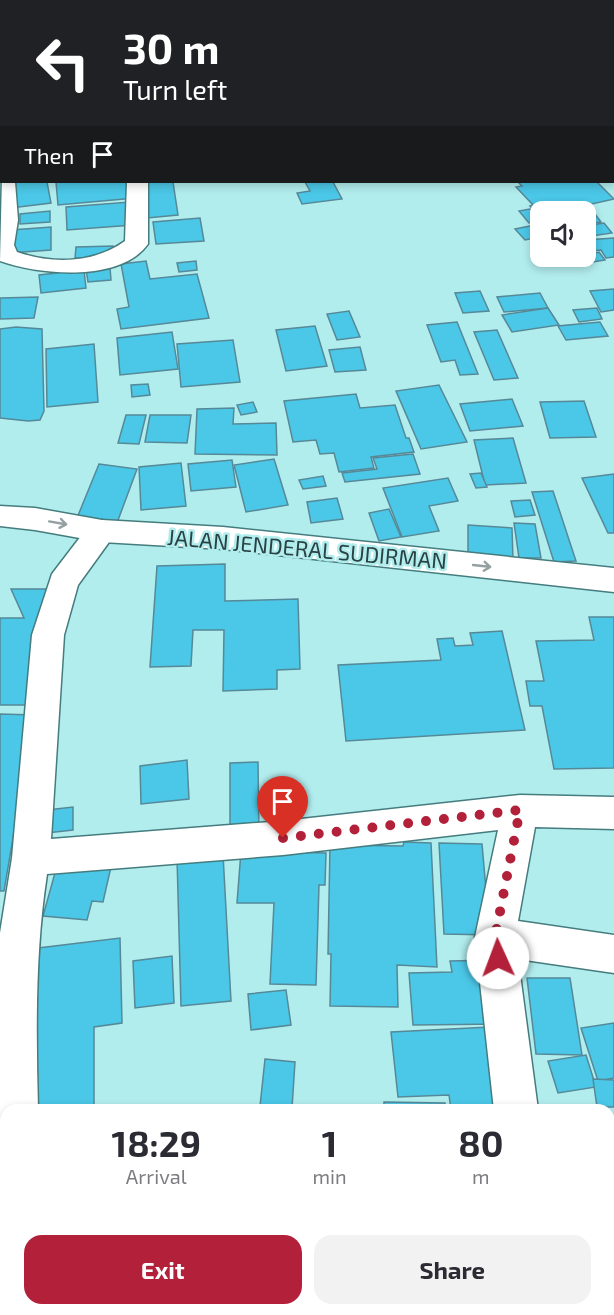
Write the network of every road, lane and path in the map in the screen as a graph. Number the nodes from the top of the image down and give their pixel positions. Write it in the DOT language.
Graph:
graph roads {
  1 [pos="4,183"];
  2 [pos="137,183"];
  3 [pos="0,516"];
  4 [pos="102,531"];
  5 [pos="614,580"];
  6 [pos="520,810"];
  7 [pos="614,813"];
  8 [pos="31,858"];
  9 [pos="495,937"];
  10 [pos="614,954"];
  11 [pos="16,1104"];
  12 [pos="515,1104"];
  1 -- 2 [label="main road"];
  3 -- 4 [label="main road, JALAN JENDERAL SUDIRMAN, one-way"];
  4 -- 5 [label="main road, JALAN JENDERAL SUDIRMAN, one-way"];
  4 -- 8 [label="main road"];
  6 -- 7 [label="main road"];
  6 -- 8 [label="main road"];
  6 -- 9 [label="main road"];
  8 -- 11 [label="main road"];
  9 -- 10 [label="main road"];
  9 -- 12 [label="main road"];
}
